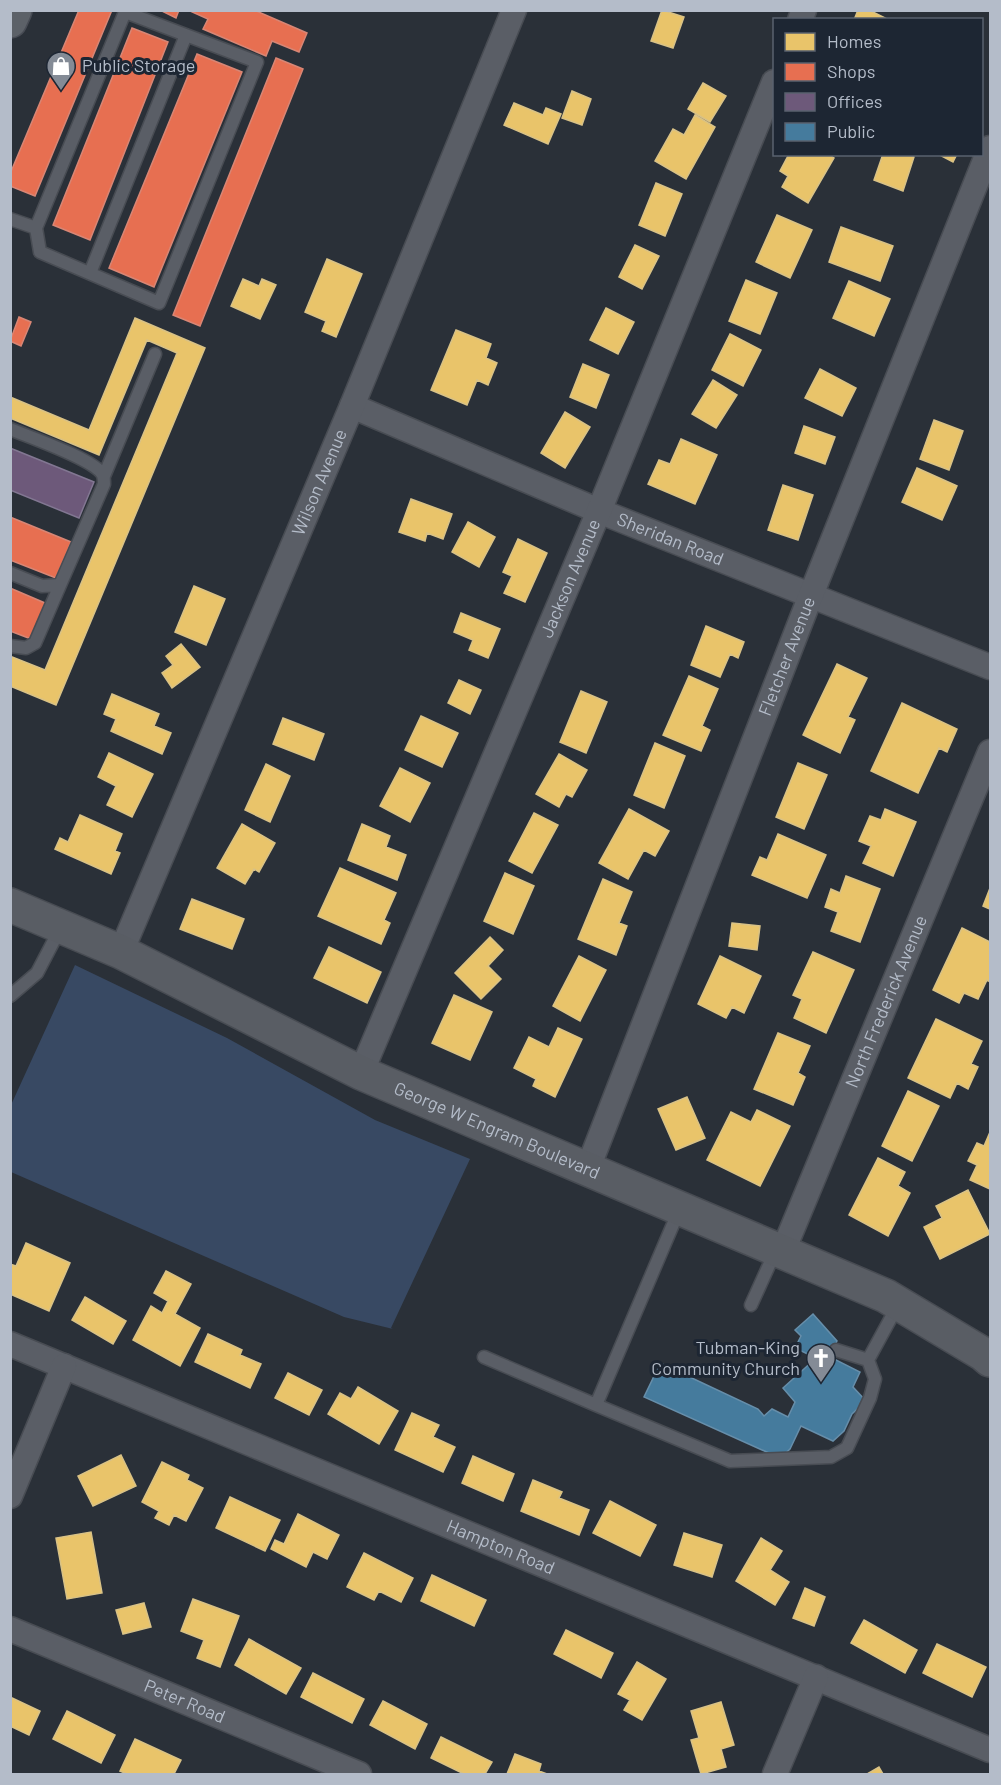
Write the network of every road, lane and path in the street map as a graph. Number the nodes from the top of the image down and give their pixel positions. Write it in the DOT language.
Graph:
graph roads {
  1 [pos="15,10"];
  2 [pos="514,10"];
  3 [pos="10,21"];
  4 [pos="186,35"];
  5 [pos="773,84"];
  6 [pos="990,148"];
  7 [pos="10,219"];
  8 [pos="36,228"];
  9 [pos="90,273"];
  10 [pos="155,354"];
  11 [pos="352,406"];
  12 [pos="10,429"];
  13 [pos="104,476"];
  14 [pos="599,511"];
  15 [pos="10,573"];
  16 [pos="60,585"];
  17 [pos="811,595"];
  18 [pos="10,646"];
  19 [pos="990,668"];
  20 [pos="990,752"];
  21 [pos="10,905"];
  22 [pos="61,926"];
  23 [pos="121,951"];
  24 [pos="10,996"];
  25 [pos="361,1073"];
  26 [pos="588,1168"];
  27 [pos="680,1207"];
  28 [pos="780,1250"];
  29 [pos="899,1303"];
  30 [pos="751,1305"];
  31 [pos="10,1344"];
  32 [pos="836,1350"];
  33 [pos="988,1350"];
  34 [pos="484,1357"];
  35 [pos="868,1360"];
  36 [pos="64,1366"];
  37 [pos="596,1405"];
  38 [pos="10,1496"];
  39 [pos="10,1629"];
  40 [pos="816,1677"];
  41 [pos="990,1749"];
  42 [pos="359,1774"];
  43 [pos="775,1774"];
  1 -- 3 [label="main road"];
  2 -- 11 [label="street, Wilson Avenue"];
  4 -- 8 [label="lane"];
  4 -- 9 [label="lane"];
  4 -- 9 [label="lane"];
  5 -- 14 [label="street, Jackson Avenue"];
  6 -- 17 [label="street, Fletcher Avenue"];
  7 -- 8 [label="lane"];
  8 -- 9 [label="lane"];
  10 -- 13 [label="lane"];
  11 -- 14 [label="street, Sheridan Road"];
  11 -- 23 [label="street, Wilson Avenue"];
  12 -- 13 [label="lane"];
  13 -- 16 [label="lane"];
  14 -- 17 [label="street, Sheridan Road"];
  14 -- 25 [label="street, Jackson Avenue"];
  15 -- 16 [label="lane"];
  16 -- 18 [label="lane"];
  17 -- 19 [label="street, Sheridan Road"];
  17 -- 26 [label="street, Fletcher Avenue"];
  20 -- 28 [label="street, North Frederick Avenue"];
  21 -- 22 [label="main road, George W Engram Boulevard"];
  22 -- 23 [label="main road, George W Engram Boulevard"];
  22 -- 24 [label="lane"];
  23 -- 25 [label="main road, George W Engram Boulevard"];
  25 -- 26 [label="main road, George W Engram Boulevard"];
  26 -- 27 [label="main road, George W Engram Boulevard"];
  27 -- 28 [label="main road, George W Engram Boulevard"];
  27 -- 37 [label="lane"];
  28 -- 29 [label="main road, George W Engram Boulevard"];
  28 -- 30 [label="lane"];
  29 -- 33 [label="main road, George W Engram Boulevard"];
  29 -- 35 [label="lane"];
  31 -- 36 [label="street, Hampton Road"];
  32 -- 35 [label="lane"];
  34 -- 37 [label="lane"];
  35 -- 37 [label="lane"];
  36 -- 38 [label="street"];
  36 -- 40 [label="street, Hampton Road"];
  39 -- 42 [label="street, Peter Road"];
  40 -- 41 [label="street, Hampton Road"];
  40 -- 43 [label="street"];
}
